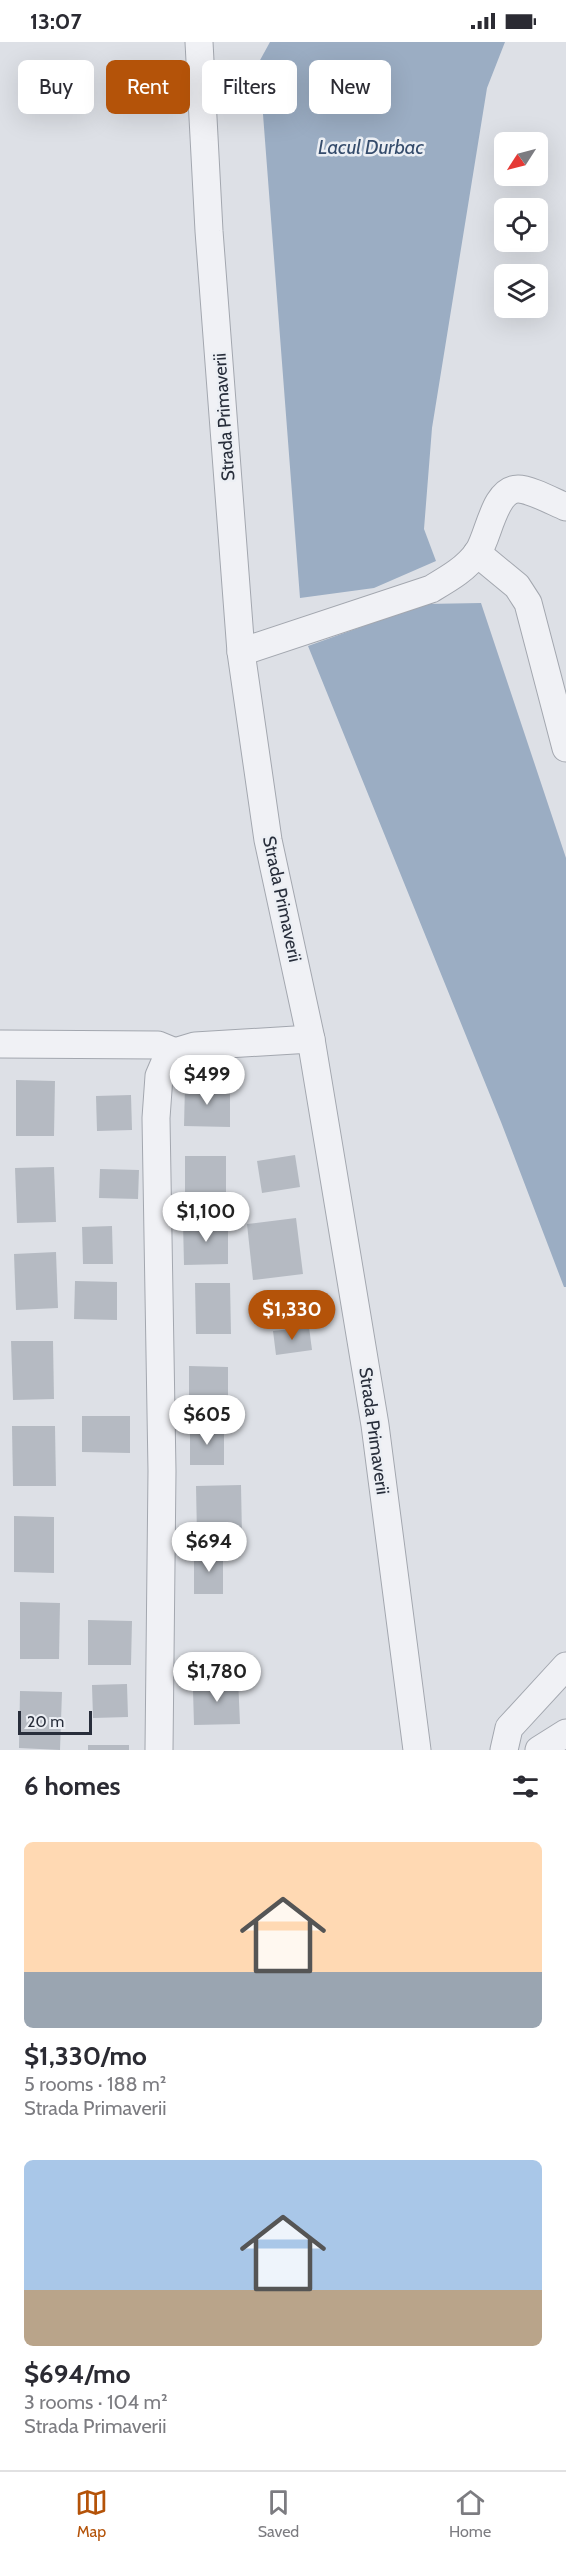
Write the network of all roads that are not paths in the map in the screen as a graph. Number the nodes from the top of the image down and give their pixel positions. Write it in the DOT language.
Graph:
graph roads {
  1 [pos="199,42"];
  2 [pos="566,507"];
  3 [pos="477,553"];
  4 [pos="241,652"];
  5 [pos="566,747"];
  6 [pos="311,1039"];
  7 [pos="0,1044"];
  8 [pos="175,1052"];
  9 [pos="566,1666"];
  10 [pos="566,1733"];
  11 [pos="159,1750"];
  12 [pos="417,1750"];
  13 [pos="504,1750"];
  14 [pos="538,1750"];
  1 -- 4 [label="street, Strada Primaverii"];
  2 -- 3 [label="street"];
  3 -- 4 [label="street"];
  3 -- 5 [label="street"];
  4 -- 6 [label="street, Strada Primaverii"];
  6 -- 8 [label="street"];
  6 -- 12 [label="street, Strada Primaverii"];
  7 -- 8 [label="street"];
  8 -- 11 [label="street"];
  9 -- 13 [label="street"];
  10 -- 14 [label="street"];
}
